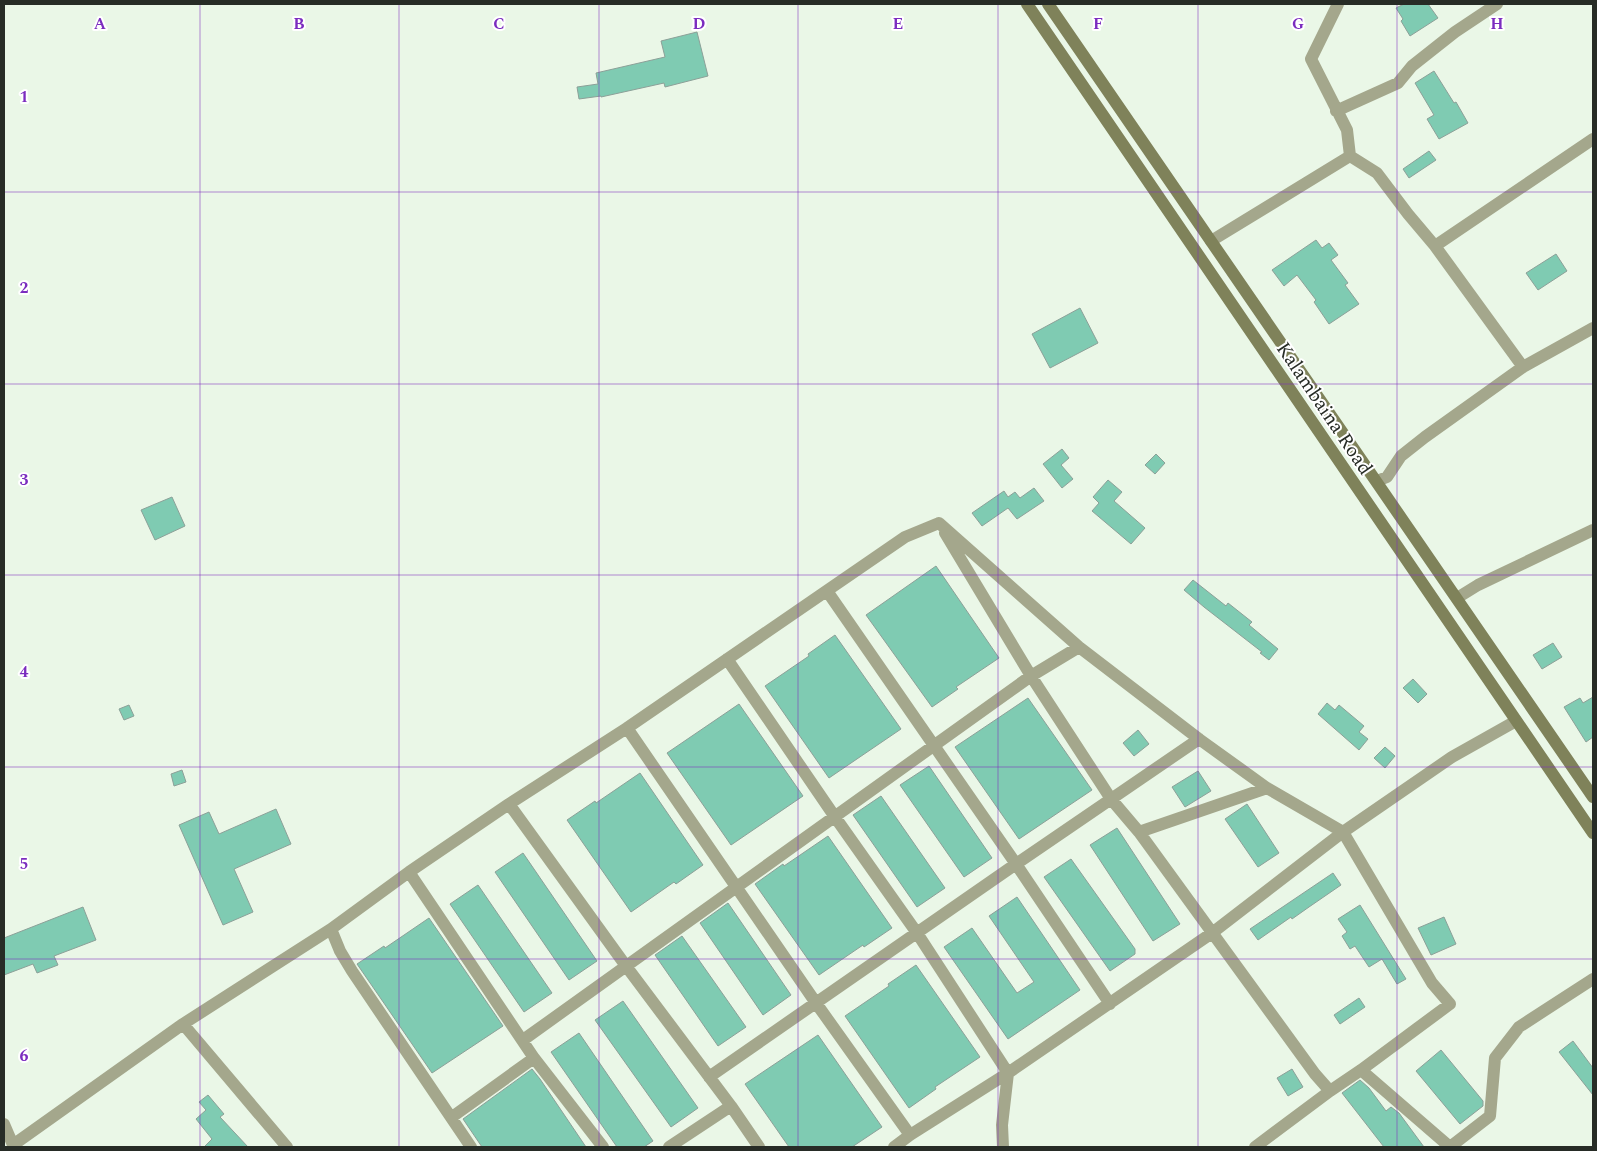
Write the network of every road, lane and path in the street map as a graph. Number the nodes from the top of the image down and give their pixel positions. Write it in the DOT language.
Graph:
graph roads {
  1 [pos="1027,4"];
  2 [pos="1048,4"];
  3 [pos="1338,4"];
  4 [pos="1497,4"];
  5 [pos="1336,111"];
  6 [pos="1593,139"];
  7 [pos="1350,156"];
  8 [pos="1211,240"];
  9 [pos="1435,246"];
  10 [pos="1593,328"];
  11 [pos="1524,367"];
  12 [pos="1377,481"];
  13 [pos="939,523"];
  14 [pos="1593,530"];
  15 [pos="827,591"];
  16 [pos="1457,598"];
  17 [pos="1079,647"];
  18 [pos="727,659"];
  19 [pos="1030,676"];
  20 [pos="1516,721"];
  21 [pos="627,728"];
  22 [pos="1199,739"];
  23 [pos="934,746"];
  24 [pos="1267,788"];
  25 [pos="1593,797"];
  26 [pos="1111,799"];
  27 [pos="509,804"];
  28 [pos="835,817"];
  29 [pos="1140,832"];
  30 [pos="1343,832"];
  31 [pos="1593,833"];
  32 [pos="1016,864"];
  33 [pos="409,872"];
  34 [pos="736,889"];
  35 [pos="331,929"];
  36 [pos="917,933"];
  37 [pos="1212,933"];
  38 [pos="626,966"];
  39 [pos="1593,980"];
  40 [pos="816,1003"];
  41 [pos="1110,1004"];
  42 [pos="183,1024"];
  43 [pos="523,1040"];
  44 [pos="534,1058"];
  45 [pos="1361,1070"];
  46 [pos="1008,1073"];
  47 [pos="709,1077"];
  48 [pos="1330,1091"];
  49 [pos="731,1106"];
  50 [pos="452,1116"];
  51 [pos="4,1124"];
  52 [pos="910,1135"];
  53 [pos="286,1147"];
  54 [pos="471,1147"];
  55 [pos="603,1147"];
  56 [pos="669,1147"];
  57 [pos="759,1147"];
  58 [pos="894,1147"];
  59 [pos="1003,1147"];
  60 [pos="1255,1147"];
  61 [pos="1450,1147"];
  1 -- 20 [label="main road, Kalambaina Road"];
  2 -- 8 [label="main road"];
  3 -- 5 [label="street"];
  4 -- 5 [label="street"];
  5 -- 7 [label="street"];
  6 -- 9 [label="street"];
  7 -- 8 [label="street"];
  7 -- 9 [label="street"];
  8 -- 12 [label="main road"];
  9 -- 11 [label="street"];
  10 -- 11 [label="street"];
  11 -- 12 [label="street"];
  12 -- 16 [label="main road"];
  13 -- 15 [label="street"];
  13 -- 17 [label="street"];
  13 -- 19 [label="street"];
  14 -- 16 [label="street"];
  15 -- 18 [label="street"];
  15 -- 23 [label="street"];
  16 -- 25 [label="main road"];
  17 -- 19 [label="street"];
  17 -- 22 [label="street"];
  18 -- 21 [label="street"];
  18 -- 28 [label="street"];
  19 -- 23 [label="street"];
  19 -- 26 [label="street"];
  20 -- 30 [label="street"];
  20 -- 31 [label="main road, Kalambaina Road"];
  21 -- 27 [label="street"];
  21 -- 34 [label="street"];
  22 -- 24 [label="street"];
  22 -- 26 [label="street"];
  23 -- 28 [label="street"];
  23 -- 32 [label="street"];
  24 -- 29 [label="street"];
  24 -- 30 [label="street"];
  26 -- 29 [label="street"];
  26 -- 32 [label="street"];
  27 -- 33 [label="street"];
  27 -- 38 [label="street"];
  28 -- 34 [label="street"];
  28 -- 36 [label="street"];
  29 -- 37 [label="street"];
  30 -- 37 [label="street"];
  30 -- 45 [label="street"];
  32 -- 36 [label="street"];
  32 -- 41 [label="street"];
  33 -- 35 [label="street"];
  33 -- 43 [label="street"];
  34 -- 38 [label="street"];
  34 -- 40 [label="street"];
  35 -- 42 [label="street"];
  35 -- 50 [label="street"];
  36 -- 40 [label="street"];
  36 -- 46 [label="street"];
  37 -- 41 [label="street"];
  37 -- 48 [label="street"];
  38 -- 43 [label="street"];
  38 -- 47 [label="street"];
  39 -- 61 [label="street"];
  40 -- 47 [label="street"];
  40 -- 52 [label="street"];
  41 -- 46 [label="street"];
  42 -- 51 [label="street"];
  42 -- 53 [label="street"];
  43 -- 44 [label="street"];
  44 -- 50 [label="street"];
  44 -- 55 [label="street"];
  45 -- 48 [label="street"];
  45 -- 61 [label="street"];
  46 -- 52 [label="street"];
  46 -- 59 [label="street"];
  47 -- 49 [label="street"];
  48 -- 60 [label="street"];
  49 -- 56 [label="street"];
  49 -- 57 [label="street"];
  50 -- 54 [label="street"];
  52 -- 58 [label="street"];
}
